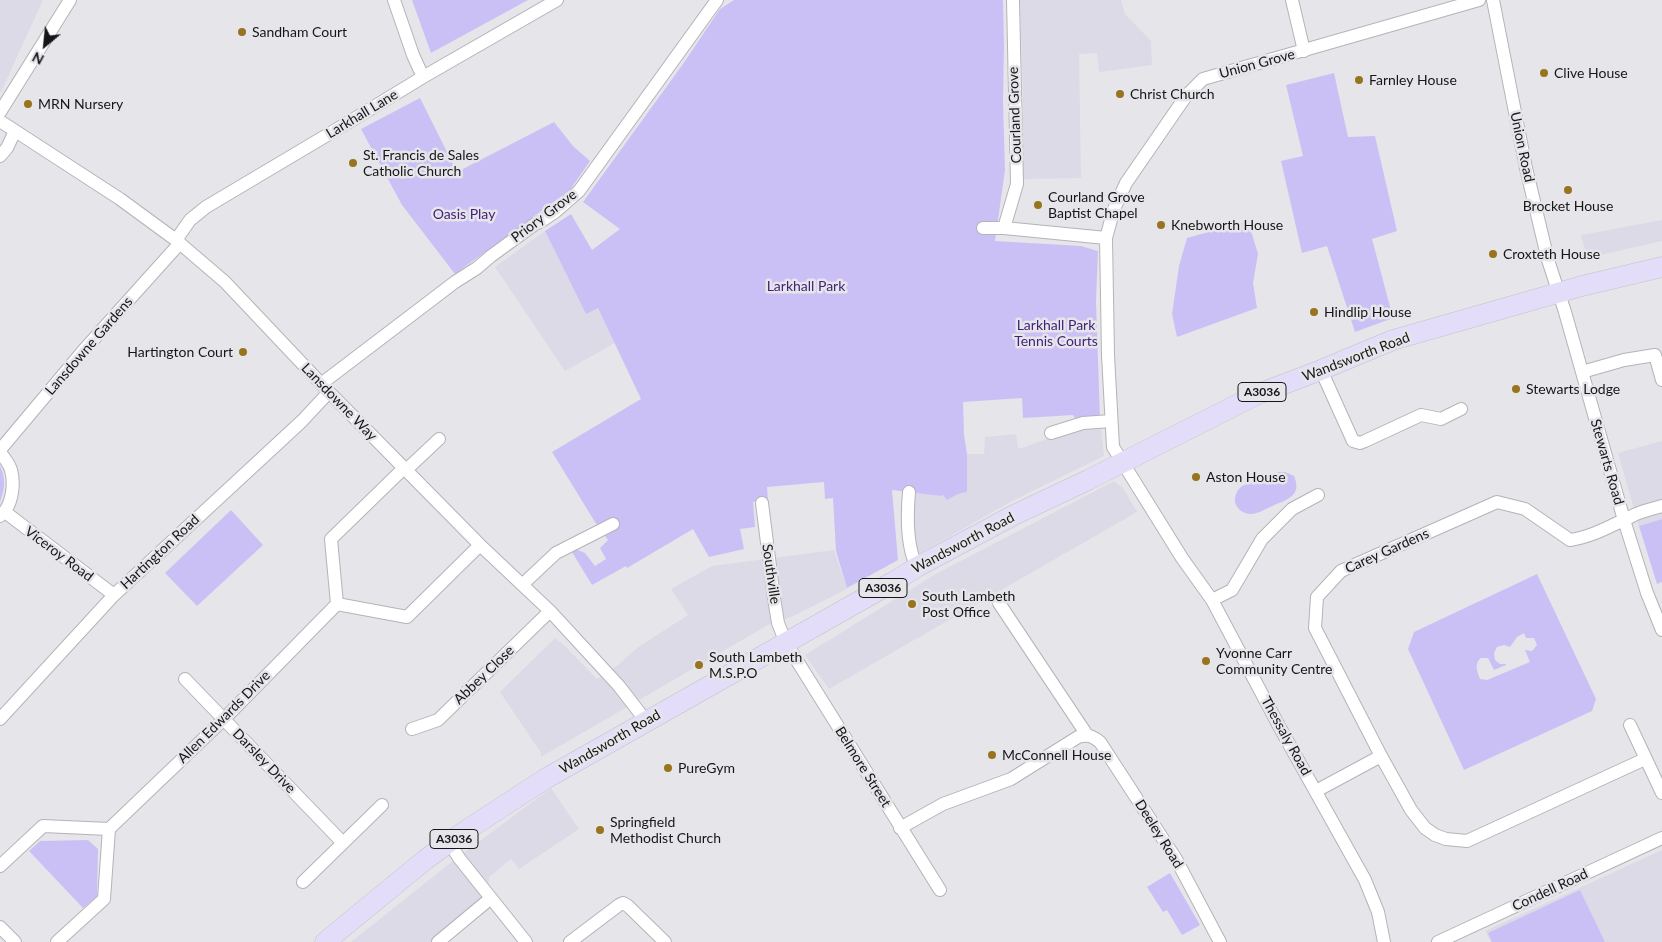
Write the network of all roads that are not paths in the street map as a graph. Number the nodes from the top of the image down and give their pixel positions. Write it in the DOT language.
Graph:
graph roads {
  1 [pos="70,0"];
  2 [pos="394,0"];
  3 [pos="557,0"];
  4 [pos="717,0"];
  5 [pos="1013,0"];
  6 [pos="1292,0"];
  7 [pos="1479,0"];
  8 [pos="1493,0"];
  9 [pos="1304,51"];
  10 [pos="423,76"];
  11 [pos="0,112"];
  12 [pos="0,121"];
  13 [pos="15,131"];
  14 [pos="0,156"];
  15 [pos="983,228"];
  16 [pos="1004,228"];
  17 [pos="1106,238"];
  18 [pos="178,241"];
  19 [pos="1662,267"];
  20 [pos="1558,293"];
  21 [pos="1321,370"];
  22 [pos="1582,372"];
  23 [pos="1662,380"];
  24 [pos="325,388"];
  25 [pos="1461,409"];
  26 [pos="1111,421"];
  27 [pos="1051,433"];
  28 [pos="439,439"];
  29 [pos="0,451"];
  30 [pos="1123,462"];
  31 [pos="405,469"];
  32 [pos="909,492"];
  33 [pos="1318,495"];
  34 [pos="762,503"];
  35 [pos="1662,506"];
  36 [pos="3,514"];
  37 [pos="1624,520"];
  38 [pos="613,524"];
  39 [pos="480,545"];
  40 [pos="917,567"];
  41 [pos="522,584"];
  42 [pos="114,595"];
  43 [pos="1212,600"];
  44 [pos="999,603"];
  45 [pos="337,604"];
  46 [pos="550,611"];
  47 [pos="1662,630"];
  48 [pos="786,643"];
  49 [pos="185,679"];
  50 [pos="0,719"];
  51 [pos="224,719"];
  52 [pos="646,721"];
  53 [pos="1630,725"];
  54 [pos="412,729"];
  55 [pos="1087,735"];
  56 [pos="1381,756"];
  57 [pos="1645,759"];
  58 [pos="1316,791"];
  59 [pos="1662,793"];
  60 [pos="382,805"];
  61 [pos="900,828"];
  62 [pos="109,829"];
  63 [pos="1662,838"];
  64 [pos="449,842"];
  65 [pos="343,843"];
  66 [pos="0,866"];
  67 [pos="303,882"];
  68 [pos="940,890"];
  69 [pos="491,898"];
  70 [pos="0,927"];
  71 [pos="15,942"];
  72 [pos="57,942"];
  73 [pos="325,942"];
  74 [pos="438,942"];
  75 [pos="526,942"];
  76 [pos="570,942"];
  77 [pos="665,942"];
  78 [pos="1220,942"];
  79 [pos="1384,942"];
  80 [pos="1438,942"];
  1 -- 11 [label="street"];
  2 -- 10 [label="street"];
  3 -- 10 [label="street, Larkhall Lane"];
  4 -- 24 [label="street, Priory Grove"];
  5 -- 16 [label="street, Courland Grove"];
  6 -- 9 [label="street"];
  7 -- 9 [label="street, Union Grove"];
  8 -- 20 [label="street, Union Road"];
  9 -- 17 [label="street, Union Grove"];
  10 -- 18 [label="street, Larkhall Lane"];
  12 -- 13 [label="street, Lansdowne Way"];
  13 -- 14 [label="street"];
  13 -- 18 [label="street, Lansdowne Way"];
  15 -- 16 [label="street"];
  16 -- 17 [label="street"];
  17 -- 26 [label="street, Union Grove"];
  18 -- 24 [label="street, Lansdowne Way"];
  18 -- 29 [label="street, Lansdowne Gardens"];
  19 -- 20 [label="main road, Wandsworth Road / A3036"];
  20 -- 21 [label="main road, Wandsworth Road / A3036"];
  20 -- 22 [label="street, Stewarts Road"];
  21 -- 25 [label="street"];
  21 -- 30 [label="main road, Wandsworth Road / A3036"];
  22 -- 23 [label="street"];
  22 -- 37 [label="street, Stewarts Road"];
  24 -- 31 [label="street, Lansdowne Way"];
  24 -- 42 [label="street, Hartington Road"];
  26 -- 27 [label="street"];
  26 -- 30 [label="street, Union Grove"];
  28 -- 31 [label="street"];
  29 -- 36 [label="street, Lansdowne Gardens"];
  30 -- 40 [label="main road, Wandsworth Road / A3036"];
  30 -- 43 [label="street, Thessaly Road"];
  31 -- 39 [label="street, Lansdowne Way"];
  31 -- 45 [label="street"];
  32 -- 40 [label="street"];
  33 -- 43 [label="street"];
  34 -- 48 [label="street, Southville"];
  35 -- 37 [label="street"];
  36 -- 42 [label="street, Viceroy Road"];
  37 -- 47 [label="street, Stewarts Road"];
  37 -- 56 [label="street, Carey Gardens"];
  38 -- 41 [label="street"];
  39 -- 41 [label="street, Lansdowne Way"];
  39 -- 45 [label="street"];
  40 -- 48 [label="main road, Wandsworth Road / A3036"];
  41 -- 46 [label="street, Lansdowne Way"];
  42 -- 50 [label="street, Hartington Road"];
  43 -- 58 [label="street, Thessaly Road"];
  44 -- 55 [label="street, Deeley Road"];
  45 -- 51 [label="street, Allen Edwards Drive"];
  46 -- 52 [label="street, Lansdowne Way"];
  46 -- 54 [label="street, Abbey Close"];
  48 -- 52 [label="main road, Wandsworth Road / A3036"];
  48 -- 61 [label="street, Belmore Street"];
  49 -- 51 [label="street, Darsley Drive"];
  51 -- 62 [label="street, Allen Edwards Drive"];
  51 -- 65 [label="street, Darsley Drive"];
  52 -- 64 [label="main road, Wandsworth Road / A3036"];
  53 -- 57 [label="street"];
  55 -- 61 [label="street"];
  55 -- 78 [label="street, Deeley Road"];
  56 -- 57 [label="street, Carey Gardens"];
  56 -- 58 [label="street"];
  57 -- 59 [label="street"];
  58 -- 79 [label="street, Thessaly Road"];
  60 -- 65 [label="street"];
  61 -- 68 [label="street, Belmore Street"];
  62 -- 66 [label="street"];
  62 -- 72 [label="street"];
  63 -- 80 [label="street, Condell Road"];
  64 -- 69 [label="street"];
  64 -- 73 [label="main road, Wandsworth Road / A3036"];
  65 -- 67 [label="street"];
  69 -- 74 [label="street"];
  69 -- 75 [label="street"];
  70 -- 71 [label="street"];
  76 -- 77 [label="street"];
}
